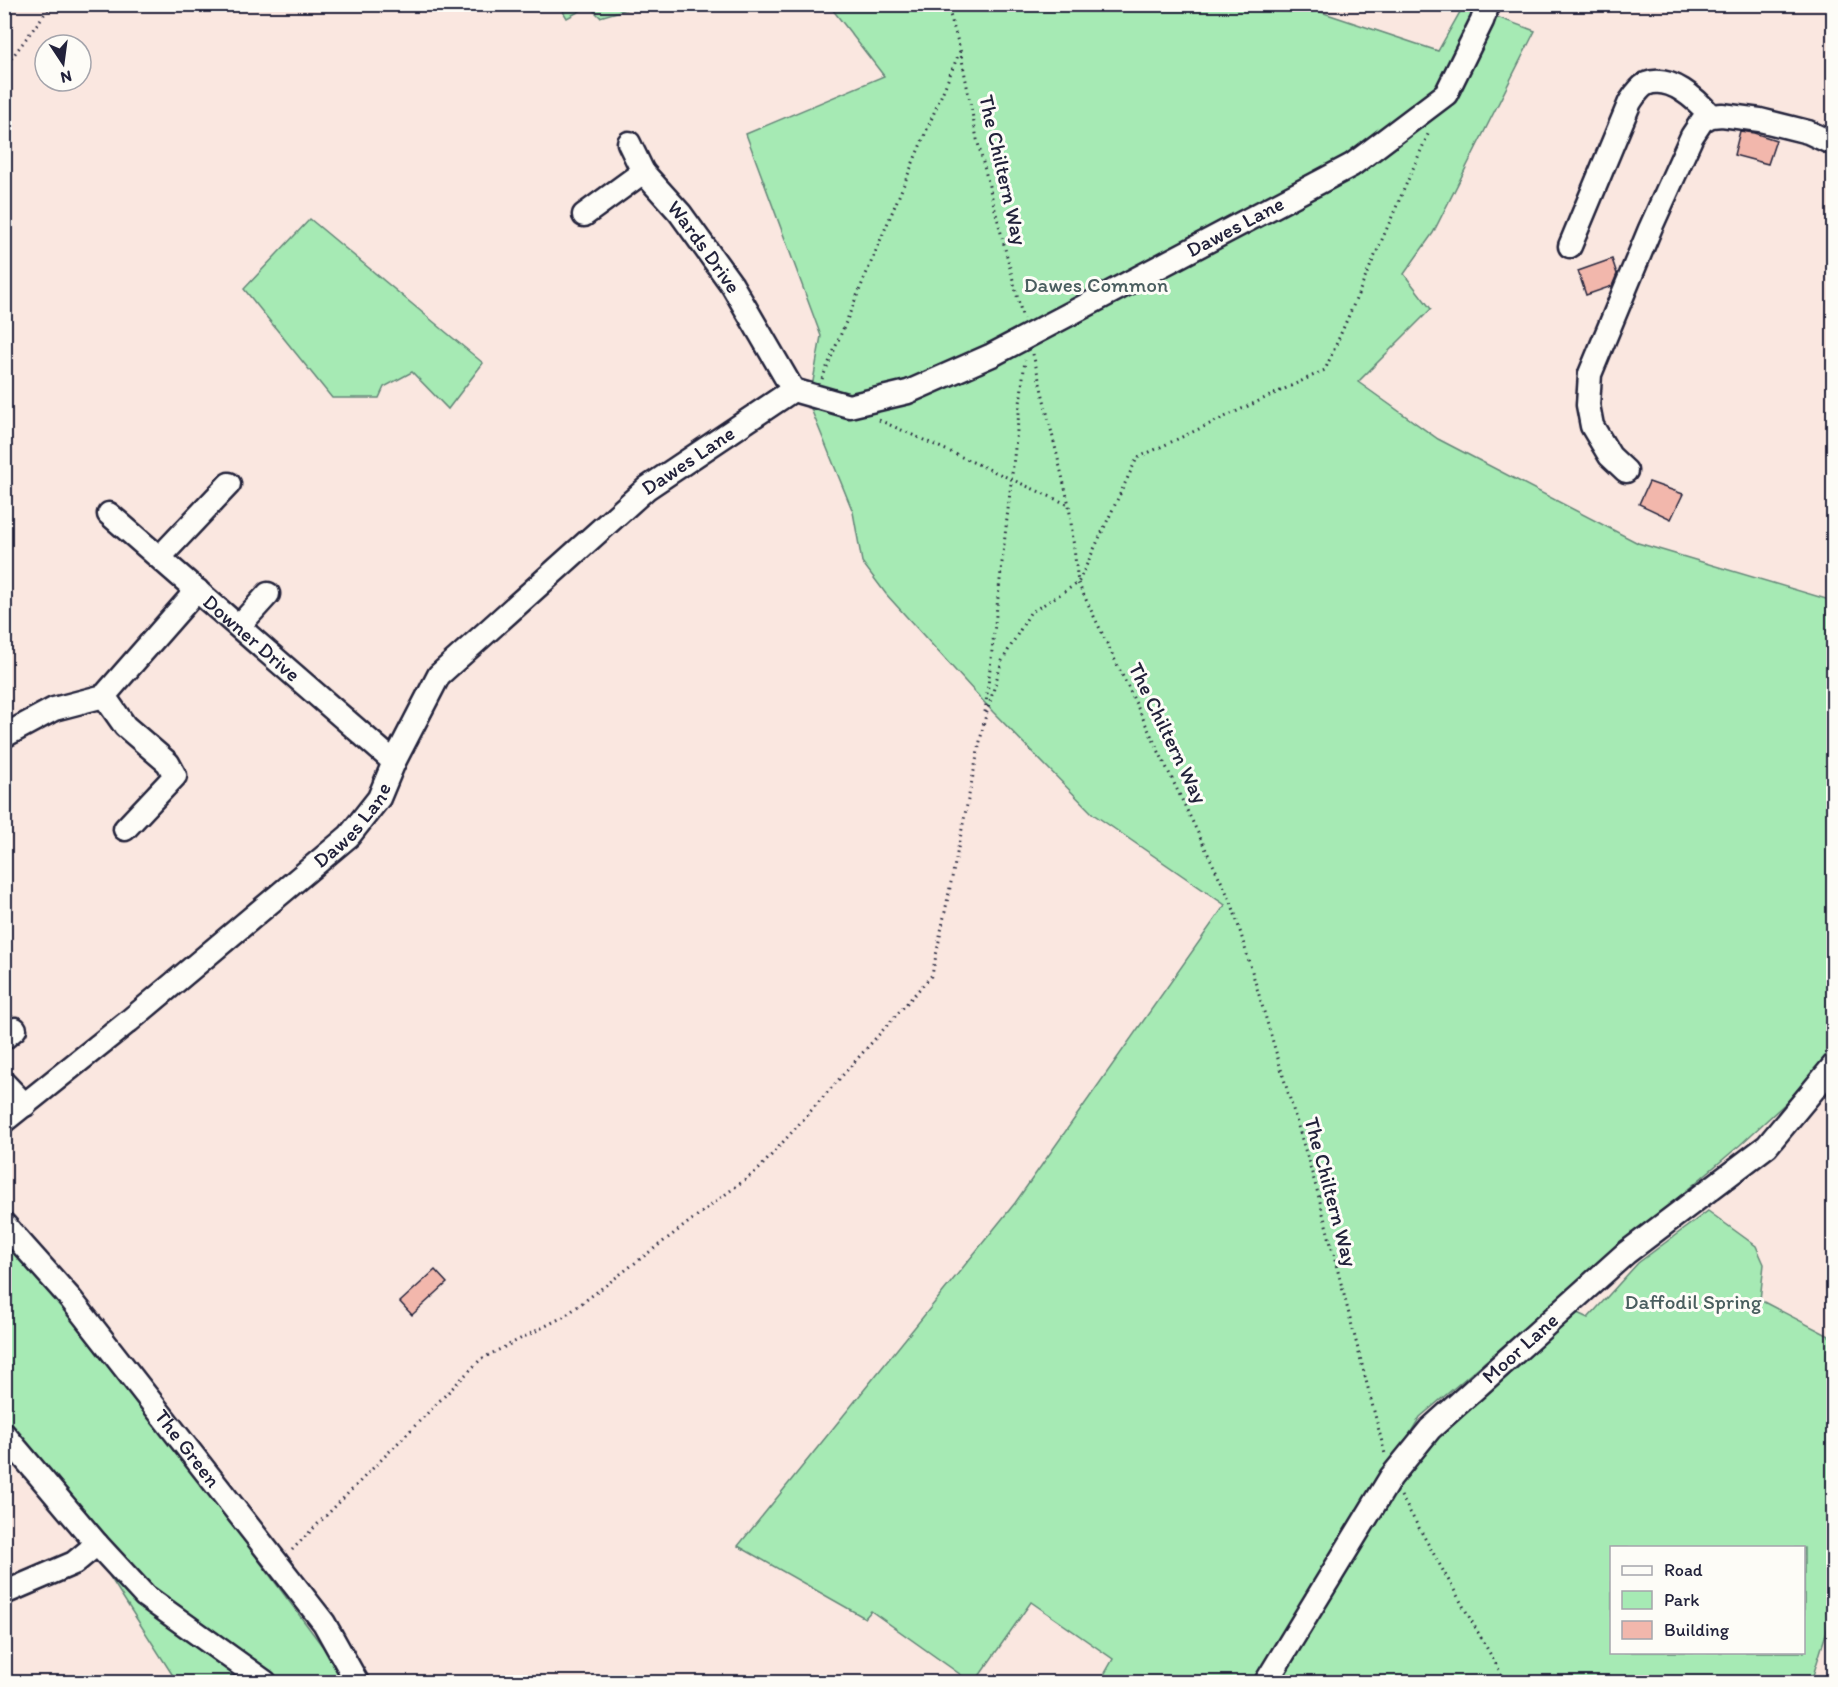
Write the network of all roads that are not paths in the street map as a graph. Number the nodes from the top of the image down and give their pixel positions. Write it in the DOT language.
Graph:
graph roads {
  1 [pos="1488,4"];
  2 [pos="1711,116"];
  3 [pos="629,143"];
  4 [pos="1833,144"];
  5 [pos="643,172"];
  6 [pos="584,215"];
  7 [pos="1570,246"];
  8 [pos="804,393"];
  9 [pos="1626,471"];
  10 [pos="229,484"];
  11 [pos="109,514"];
  12 [pos="160,557"];
  13 [pos="197,590"];
  14 [pos="268,594"];
  15 [pos="239,626"];
  16 [pos="104,696"];
  17 [pos="4,736"];
  18 [pos="394,762"];
  19 [pos="124,829"];
  20 [pos="1833,1065"];
  21 [pos="4,1083"];
  22 [pos="25,1105"];
  23 [pos="4,1121"];
  24 [pos="4,1224"];
  25 [pos="4,1434"];
  26 [pos="97,1544"];
  27 [pos="4,1593"];
  28 [pos="265,1683"];
  29 [pos="357,1683"];
  30 [pos="1266,1683"];
  1 -- 8 [label="street, Dawes Lane"];
  2 -- 4 [label="street"];
  2 -- 7 [label="street"];
  2 -- 9 [label="street"];
  3 -- 5 [label="street, Wards Drive"];
  5 -- 6 [label="street"];
  5 -- 8 [label="street, Wards Drive"];
  8 -- 18 [label="street, Dawes Lane"];
  10 -- 12 [label="street"];
  11 -- 12 [label="street, Downer Drive"];
  12 -- 13 [label="street, Downer Drive"];
  13 -- 15 [label="street, Downer Drive"];
  13 -- 16 [label="street"];
  14 -- 15 [label="street"];
  15 -- 18 [label="street, Downer Drive"];
  16 -- 17 [label="street"];
  16 -- 19 [label="street"];
  18 -- 22 [label="street, Dawes Lane"];
  20 -- 30 [label="street, Moor Lane"];
  21 -- 22 [label="street"];
  22 -- 23 [label="street, Dawes Lane"];
  24 -- 29 [label="street, The Green"];
  25 -- 26 [label="street"];
  26 -- 27 [label="street"];
  26 -- 28 [label="street"];
}
